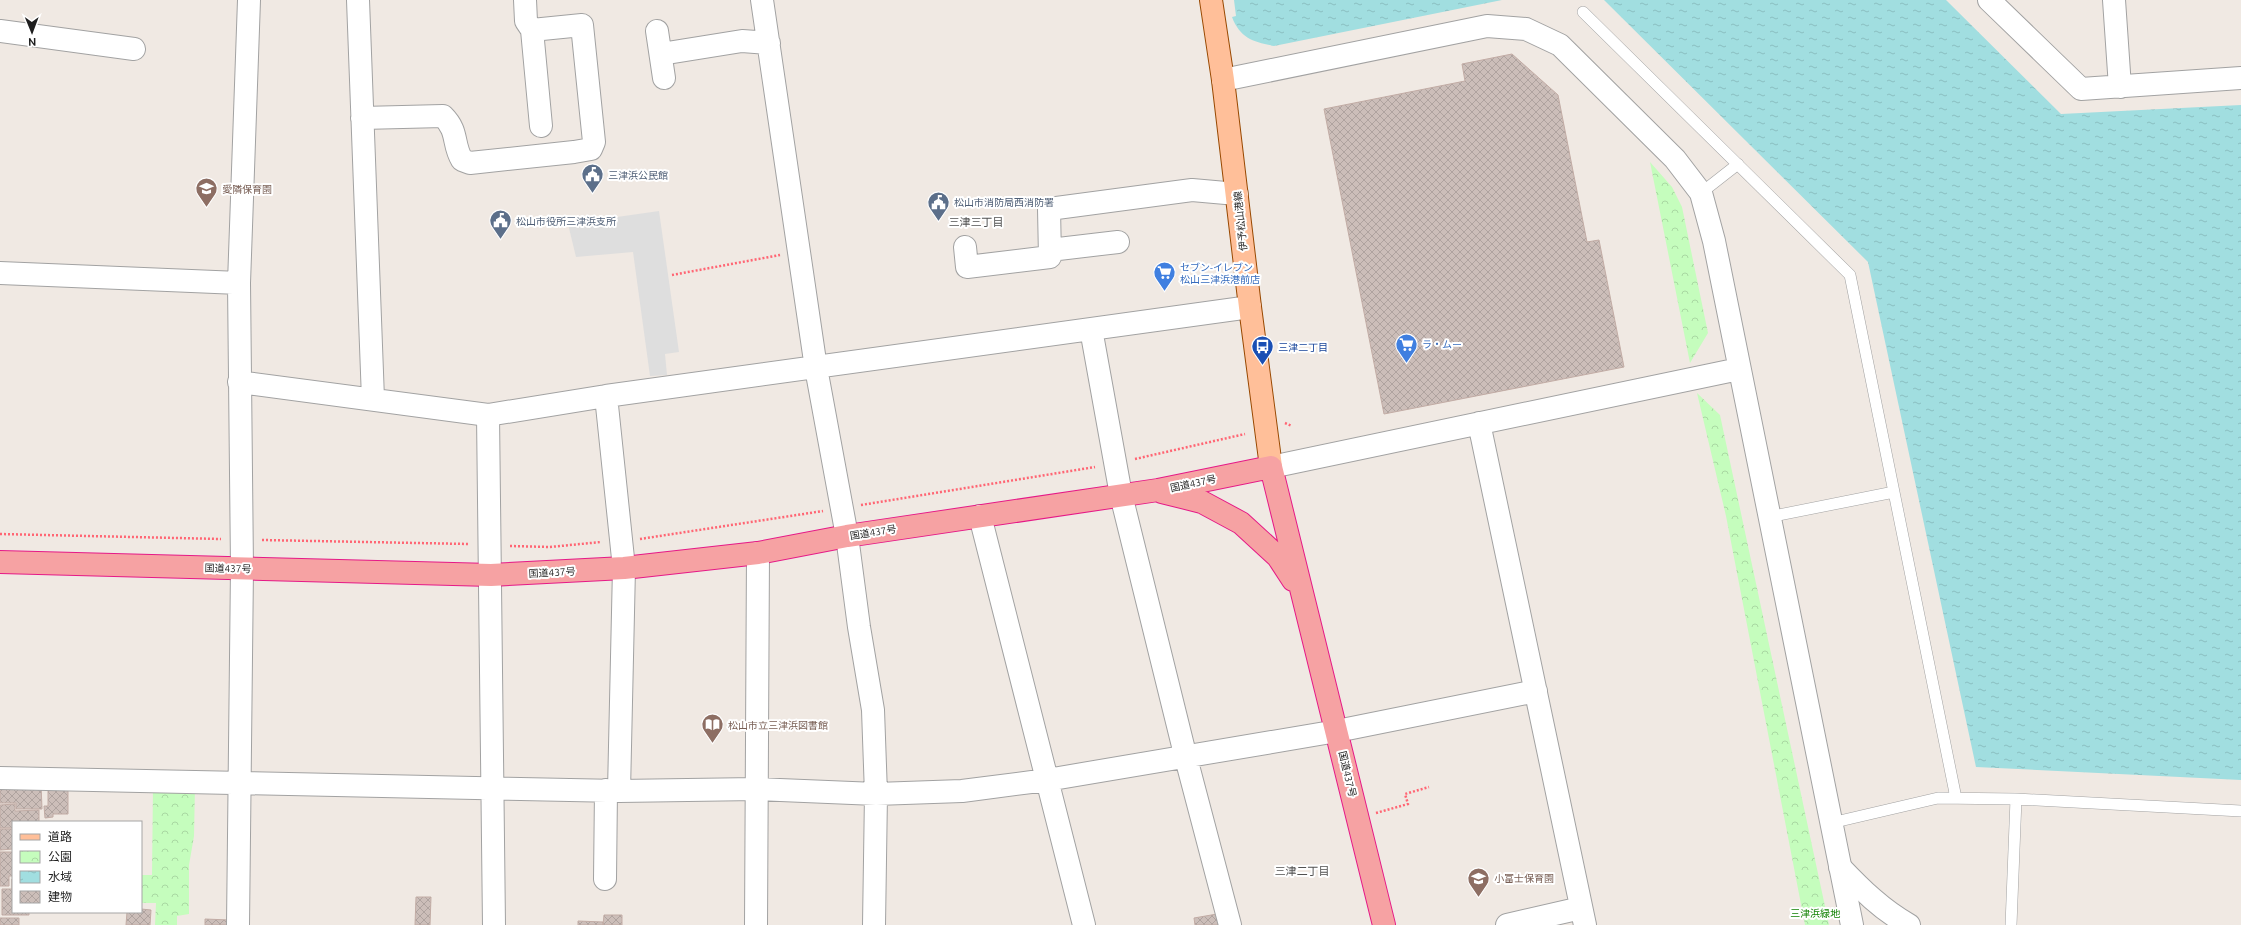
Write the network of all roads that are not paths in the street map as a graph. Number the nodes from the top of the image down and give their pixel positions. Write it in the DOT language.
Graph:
graph roads {
  1 [pos="249,0"];
  2 [pos="358,0"];
  3 [pos="525,0"];
  4 [pos="762,0"];
  5 [pos="1211,0"];
  6 [pos="1989,0"];
  7 [pos="2114,0"];
  8 [pos="1583,12"];
  9 [pos="532,30"];
  10 [pos="0,31"];
  11 [pos="657,31"];
  12 [pos="769,43"];
  13 [pos="134,48"];
  14 [pos="661,54"];
  15 [pos="664,78"];
  16 [pos="2241,78"];
  17 [pos="1224,80"];
  18 [pos="2120,87"];
  19 [pos="362,118"];
  20 [pos="540,126"];
  21 [pos="1738,164"];
  22 [pos="1701,193"];
  23 [pos="1237,194"];
  24 [pos="1118,242"];
  25 [pos="965,246"];
  26 [pos="1050,250"];
  27 [pos="0,273"];
  28 [pos="239,283"];
  29 [pos="1250,307"];
  30 [pos="1091,329"];
  31 [pos="816,368"];
  32 [pos="1739,369"];
  33 [pos="239,382"];
  34 [pos="606,396"];
  35 [pos="373,399"];
  36 [pos="488,416"];
  37 [pos="1479,424"];
  38 [pos="1271,467"];
  39 [pos="1158,490"];
  40 [pos="1894,492"];
  41 [pos="1121,495"];
  42 [pos="980,516"];
  43 [pos="1769,517"];
  44 [pos="847,536"];
  45 [pos="758,553"];
  46 [pos="0,562"];
  47 [pos="242,568"];
  48 [pos="624,568"];
  49 [pos="491,575"];
  50 [pos="1303,597"];
  51 [pos="1536,691"];
  52 [pos="1337,731"];
  53 [pos="1186,758"];
  54 [pos="0,778"];
  55 [pos="1047,780"];
  56 [pos="240,784"];
  57 [pos="494,787"];
  58 [pos="756,789"];
  59 [pos="612,790"];
  60 [pos="876,794"];
  61 [pos="1956,798"];
  62 [pos="2016,799"];
  63 [pos="2241,811"];
  64 [pos="1831,823"];
  65 [pos="1840,867"];
  66 [pos="605,879"];
  67 [pos="1583,916"];
  68 [pos="238,925"];
  69 [pos="494,925"];
  70 [pos="756,925"];
  71 [pos="874,925"];
  72 [pos="1084,925"];
  73 [pos="1230,925"];
  74 [pos="1384,925"];
  75 [pos="1508,925"];
  76 [pos="1852,925"];
  77 [pos="1909,925"];
  78 [pos="2011,925"];
  1 -- 28 [label="street"];
  2 -- 19 [label="street"];
  3 -- 9 [label="street"];
  4 -- 12 [label="street"];
  5 -- 17 [label="main road, 伊予松山港線"];
  6 -- 18 [label="street"];
  7 -- 18 [label="street"];
  8 -- 21 [label="lane"];
  9 -- 19 [label="street"];
  9 -- 20 [label="street"];
  10 -- 13 [label="street"];
  11 -- 14 [label="street"];
  12 -- 14 [label="street"];
  12 -- 31 [label="street"];
  14 -- 15 [label="street"];
  16 -- 18 [label="street"];
  17 -- 22 [label="street"];
  17 -- 23 [label="main road, 伊予松山港線"];
  19 -- 35 [label="street"];
  21 -- 22 [label="lane"];
  21 -- 40 [label="lane"];
  22 -- 32 [label="street"];
  23 -- 26 [label="street"];
  23 -- 29 [label="main road, 伊予松山港線"];
  24 -- 26 [label="street"];
  25 -- 26 [label="street"];
  27 -- 28 [label="street"];
  28 -- 33 [label="street"];
  29 -- 30 [label="street"];
  29 -- 38 [label="main road, 伊予松山港線"];
  30 -- 31 [label="street"];
  30 -- 41 [label="street"];
  31 -- 34 [label="street"];
  31 -- 44 [label="street"];
  32 -- 37 [label="street"];
  32 -- 43 [label="street"];
  33 -- 35 [label="street"];
  33 -- 47 [label="street"];
  34 -- 36 [label="street"];
  34 -- 48 [label="street"];
  35 -- 36 [label="street"];
  36 -- 49 [label="street"];
  37 -- 38 [label="street"];
  37 -- 51 [label="street"];
  38 -- 39 [label="highway, 国道437号"];
  38 -- 50 [label="highway, 国道437号"];
  39 -- 41 [label="highway, 国道437号"];
  39 -- 50 [label="highway"];
  40 -- 43 [label="lane"];
  40 -- 61 [label="lane"];
  41 -- 42 [label="highway, 国道437号"];
  41 -- 53 [label="street"];
  42 -- 44 [label="highway, 国道437号"];
  42 -- 55 [label="street"];
  43 -- 64 [label="street"];
  44 -- 45 [label="highway, 国道437号"];
  44 -- 60 [label="street"];
  45 -- 48 [label="highway, 国道437号"];
  45 -- 58 [label="street"];
  46 -- 47 [label="highway, 国道437号"];
  47 -- 49 [label="highway, 国道437号"];
  47 -- 56 [label="street"];
  48 -- 49 [label="highway, 国道437号"];
  48 -- 59 [label="street"];
  49 -- 57 [label="street"];
  50 -- 52 [label="highway, 国道437号"];
  51 -- 52 [label="street"];
  51 -- 67 [label="street"];
  52 -- 53 [label="street"];
  52 -- 74 [label="highway, 国道437号"];
  53 -- 55 [label="street"];
  53 -- 73 [label="street"];
  54 -- 56 [label="street"];
  55 -- 60 [label="street"];
  55 -- 72 [label="street"];
  56 -- 57 [label="street"];
  56 -- 68 [label="street"];
  57 -- 59 [label="street"];
  57 -- 69 [label="street"];
  58 -- 59 [label="street"];
  58 -- 60 [label="street"];
  58 -- 70 [label="street"];
  59 -- 66 [label="street"];
  60 -- 71 [label="street"];
  61 -- 62 [label="lane"];
  61 -- 64 [label="lane"];
  62 -- 63 [label="lane"];
  62 -- 78 [label="lane"];
  64 -- 65 [label="street"];
  65 -- 76 [label="street"];
  65 -- 77 [label="street"];
  67 -- 75 [label="street"];
}
